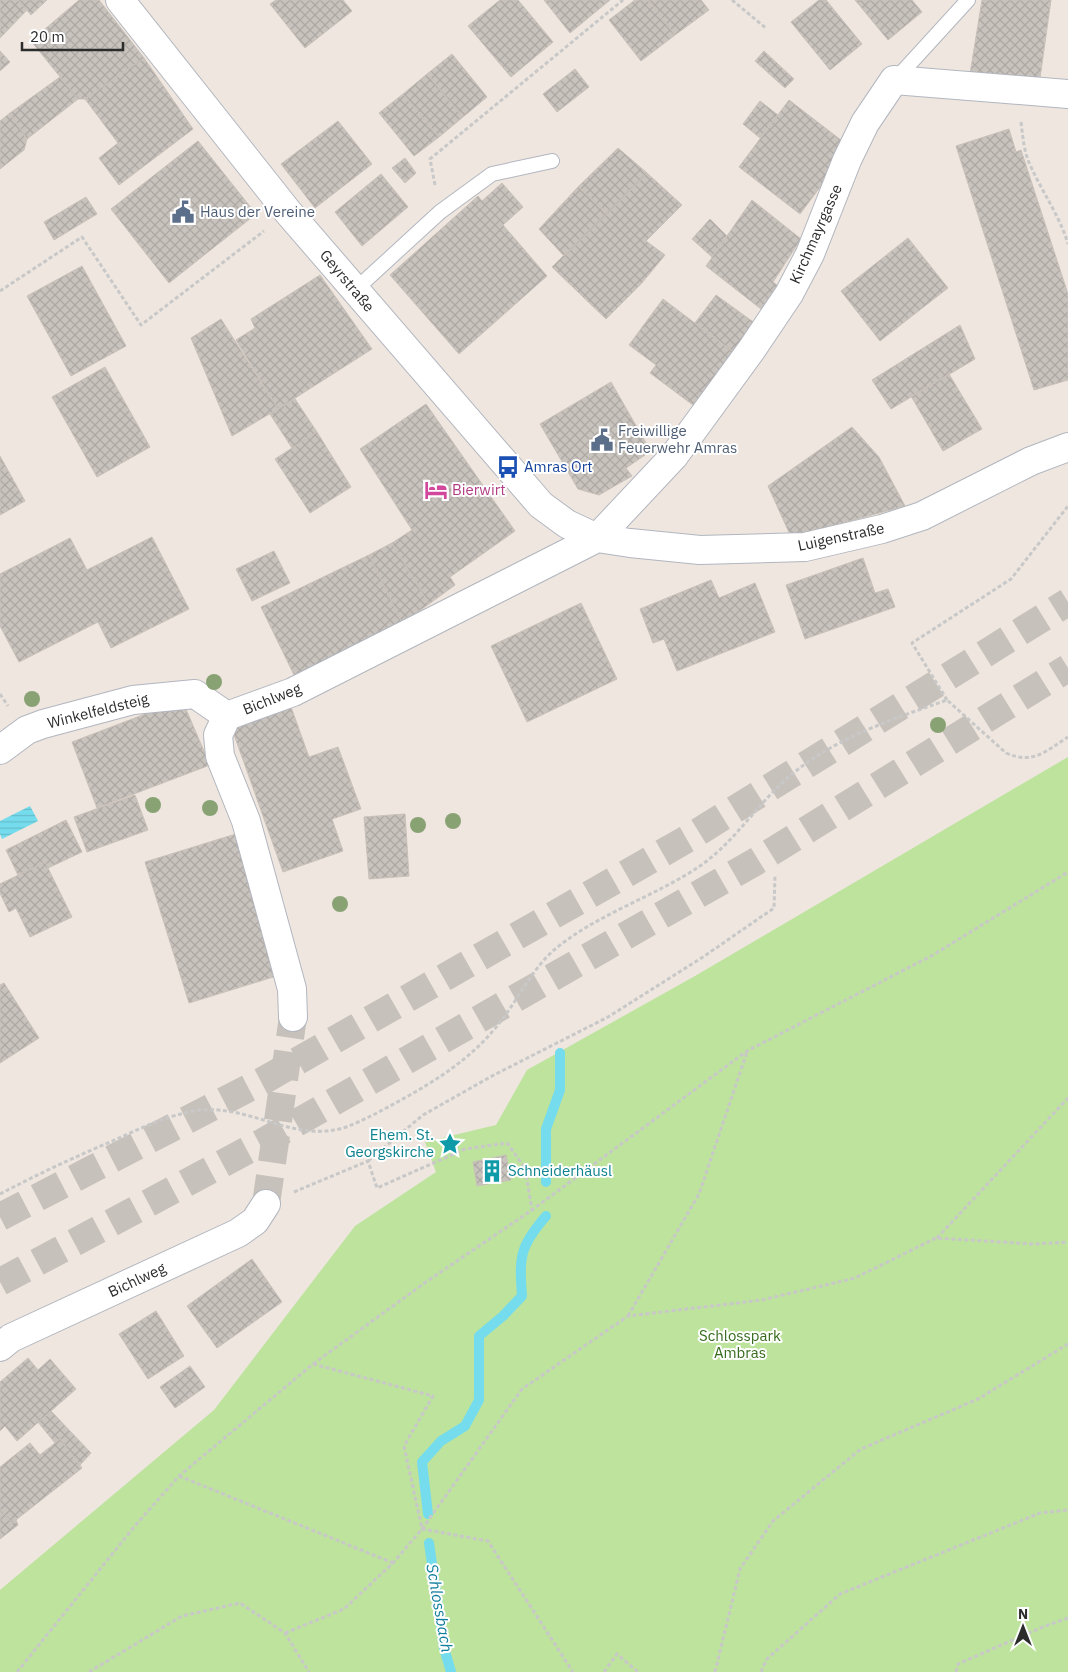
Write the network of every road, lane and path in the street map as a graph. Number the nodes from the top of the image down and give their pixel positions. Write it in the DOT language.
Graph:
graph roads {
  1 [pos="120,0"];
  2 [pos="624,0"];
  3 [pos="732,0"];
  4 [pos="968,0"];
  5 [pos="767,29"];
  6 [pos="894,80"];
  7 [pos="1068,94"];
  8 [pos="1021,118"];
  9 [pos="552,160"];
  10 [pos="288,212"];
  11 [pos="440,212"];
  12 [pos="1068,244"];
  13 [pos="355,290"];
  14 [pos="0,291"];
  15 [pos="1068,447"];
  16 [pos="1068,506"];
  17 [pos="597,538"];
  18 [pos="947,700"];
  19 [pos="227,716"];
  20 [pos="1068,737"];
  21 [pos="0,750"];
  22 [pos="1068,872"];
  23 [pos="775,876"];
  24 [pos="293,1017"];
  25 [pos="747,1051"];
  26 [pos="1068,1098"];
  27 [pos="368,1161"];
  28 [pos="323,1180"];
  29 [pos="0,1194"];
  30 [pos="266,1204"];
  31 [pos="532,1210"];
  32 [pos="936,1238"];
  33 [pos="1068,1242"];
  34 [pos="628,1316"];
  35 [pos="1068,1344"];
  36 [pos="0,1347"];
  37 [pos="313,1364"];
  38 [pos="180,1476"];
  39 [pos="1068,1510"];
  40 [pos="422,1529"];
  41 [pos="393,1563"];
  42 [pos="1068,1618"];
  43 [pos="285,1633"];
  44 [pos="18,1672"];
  45 [pos="89,1672"];
  46 [pos="309,1672"];
  47 [pos="573,1672"];
  48 [pos="604,1672"];
  49 [pos="638,1672"];
  50 [pos="715,1672"];
  51 [pos="761,1672"];
  52 [pos="956,1672"];
  1 -- 10 [label="street, Geyrstraße"];
  2 -- 11 [label="path"];
  3 -- 5 [label="path"];
  4 -- 6 [label="lane"];
  6 -- 7 [label="street"];
  6 -- 17 [label="street, Kirchmayrgasse"];
  8 -- 12 [label="path"];
  9 -- 11 [label="lane"];
  10 -- 13 [label="street, Geyrstraße"];
  10 -- 14 [label="path"];
  11 -- 13 [label="lane"];
  13 -- 17 [label="street, Geyrstraße"];
  15 -- 17 [label="street, Luigenstraße"];
  16 -- 18 [label="path"];
  17 -- 19 [label="street, Bichlweg"];
  18 -- 20 [label="path"];
  18 -- 29 [label="path"];
  19 -- 21 [label="street, Winkelfeldsteig"];
  19 -- 24 [label="street, Bichlweg"];
  22 -- 25 [label="path"];
  23 -- 27 [label="path"];
  25 -- 31 [label="path"];
  25 -- 34 [label="path"];
  26 -- 32 [label="path"];
  27 -- 28 [label="path"];
  27 -- 31 [label="path"];
  30 -- 36 [label="street, Bichlweg"];
  31 -- 37 [label="path"];
  32 -- 33 [label="path"];
  32 -- 34 [label="path"];
  34 -- 40 [label="path"];
  35 -- 50 [label="path"];
  37 -- 38 [label="path"];
  37 -- 40 [label="path"];
  38 -- 41 [label="path"];
  38 -- 44 [label="path"];
  39 -- 51 [label="path"];
  40 -- 41 [label="path"];
  40 -- 47 [label="path"];
  41 -- 43 [label="path"];
  42 -- 52 [label="path"];
  43 -- 45 [label="path"];
  43 -- 46 [label="path"];
  48 -- 49 [label="path"];
}
